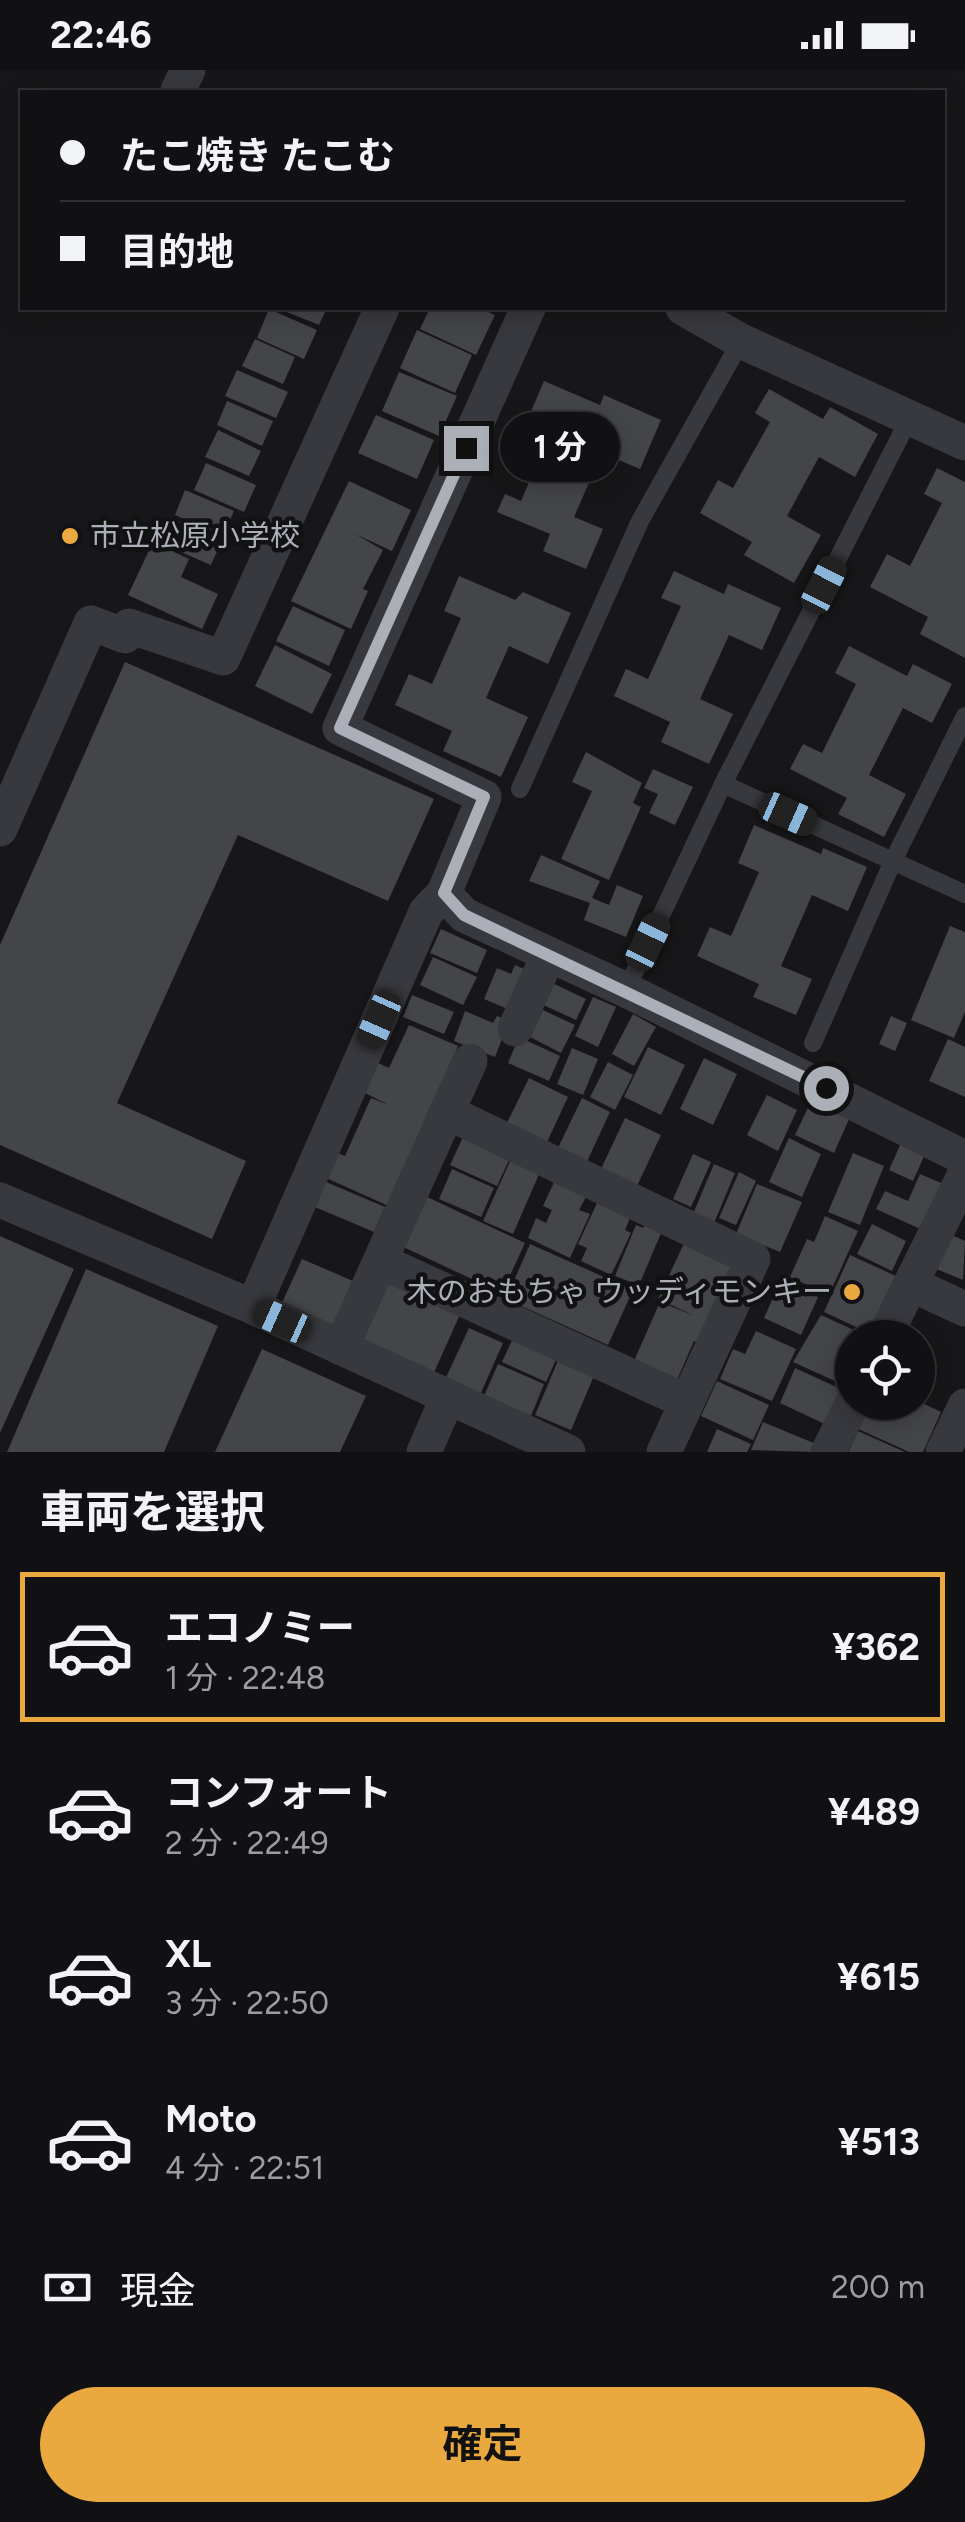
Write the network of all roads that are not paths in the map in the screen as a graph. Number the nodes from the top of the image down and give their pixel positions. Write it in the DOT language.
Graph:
graph roads {
  1 [pos="381,310"];
  2 [pos="527,310"];
  3 [pos="687,310"];
  4 [pos="741,341"];
  5 [pos="909,419"];
  6 [pos="965,443"];
  7 [pos="965,716"];
  8 [pos="723,784"];
  9 [pos="520,788"];
  10 [pos="0,829"];
  11 [pos="893,861"];
  12 [pos="444,893"];
  13 [pos="965,894"];
  14 [pos="549,954"];
  15 [pos="626,990"];
  16 [pos="516,1029"];
  17 [pos="813,1043"];
  18 [pos="470,1060"];
  19 [pos="447,1112"];
  20 [pos="965,1158"];
  21 [pos="965,1174"];
  22 [pos="0,1200"];
  23 [pos="380,1261"];
  24 [pos="910,1284"];
  25 [pos="252,1308"];
  26 [pos="965,1309"];
  27 [pos="893,1320"];
  28 [pos="340,1348"];
  29 [pos="448,1397"];
  30 [pos="687,1402"];
  31 [pos="965,1406"];
  32 [pos="843,1420"];
  33 [pos="424,1452"];
  34 [pos="568,1452"];
  35 [pos="664,1452"];
  36 [pos="828,1452"];
  37 [pos="943,1452"];
  1 -- 10 [label="street"];
  2 -- 12 [label="street"];
  3 -- 4 [label="street"];
  4 -- 5 [label="street"];
  4 -- 9 [label="lane"];
  5 -- 6 [label="street"];
  5 -- 8 [label="lane"];
  7 -- 11 [label="lane"];
  8 -- 11 [label="lane"];
  8 -- 15 [label="lane"];
  11 -- 13 [label="lane"];
  11 -- 17 [label="lane"];
  12 -- 14 [label="street"];
  12 -- 25 [label="street"];
  14 -- 15 [label="street"];
  14 -- 16 [label="street"];
  15 -- 20 [label="street"];
  18 -- 19 [label="street"];
  19 -- 23 [label="street"];
  19 -- 30 [label="street"];
  21 -- 24 [label="street"];
  22 -- 25 [label="street"];
  23 -- 28 [label="street"];
  23 -- 30 [label="street"];
  24 -- 26 [label="street"];
  24 -- 27 [label="street"];
  25 -- 28 [label="street"];
  28 -- 29 [label="street"];
  29 -- 33 [label="street"];
  29 -- 34 [label="street"];
  30 -- 35 [label="street"];
  31 -- 37 [label="street"];
  32 -- 36 [label="street"];
}
